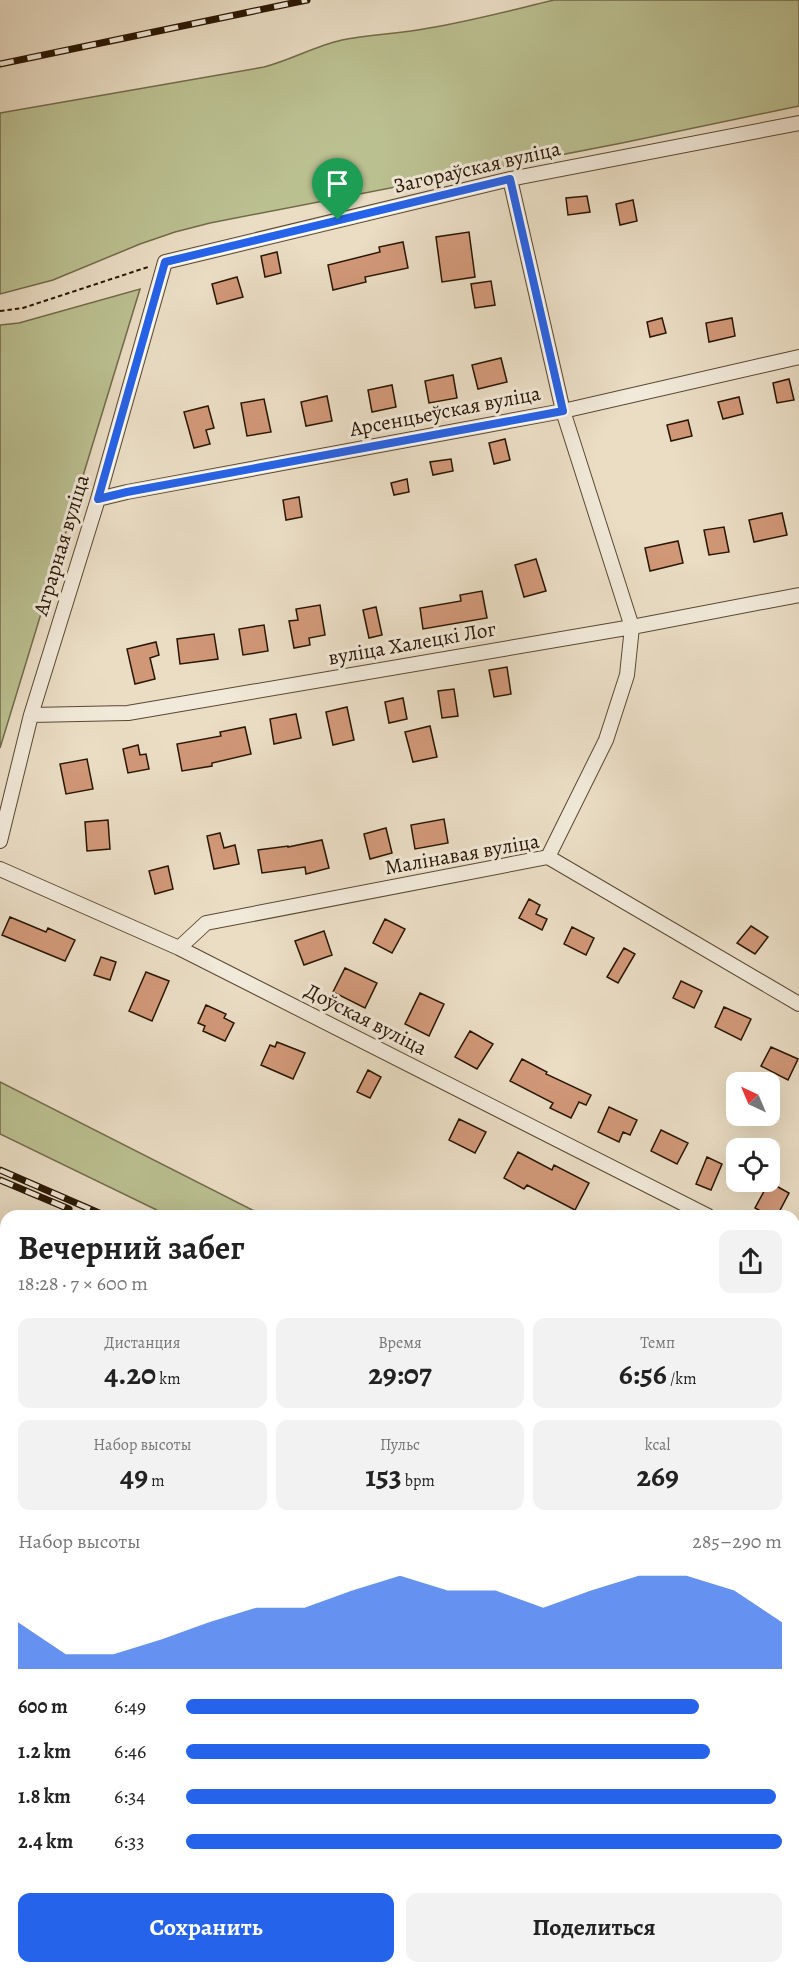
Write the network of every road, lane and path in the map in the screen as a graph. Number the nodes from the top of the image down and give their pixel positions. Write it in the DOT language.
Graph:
graph roads {
  1 [pos="799,123"];
  2 [pos="510,179"];
  3 [pos="165,262"];
  4 [pos="0,311"];
  5 [pos="799,357"];
  6 [pos="563,411"];
  7 [pos="98,499"];
  8 [pos="799,595"];
  9 [pos="632,627"];
  10 [pos="31,715"];
  11 [pos="0,841"];
  12 [pos="548,857"];
  13 [pos="0,869"];
  14 [pos="179,948"];
  15 [pos="799,1004"];
  16 [pos="696,1210"];
  1 -- 2 [label="street, Загораўская вуліца"];
  2 -- 3 [label="street, Загораўская вуліца"];
  2 -- 6 [label="street"];
  3 -- 4 [label="path"];
  3 -- 7 [label="street, Аграрная вуліца"];
  5 -- 6 [label="street, Арсенцьеўская вуліца"];
  6 -- 7 [label="street, Арсенцьеўская вуліца"];
  6 -- 9 [label="street"];
  7 -- 10 [label="street, Аграрная вуліца"];
  8 -- 9 [label="street, вуліца Халецкі Лог"];
  9 -- 10 [label="street, вуліца Халецкі Лог"];
  9 -- 12 [label="street"];
  10 -- 11 [label="street, Аграрная вуліца"];
  12 -- 14 [label="street, Малінавая вуліца"];
  12 -- 15 [label="street, Малінавая вуліца"];
  13 -- 14 [label="street, Доўская вуліца"];
  14 -- 16 [label="street, Доўская вуліца"];
}
